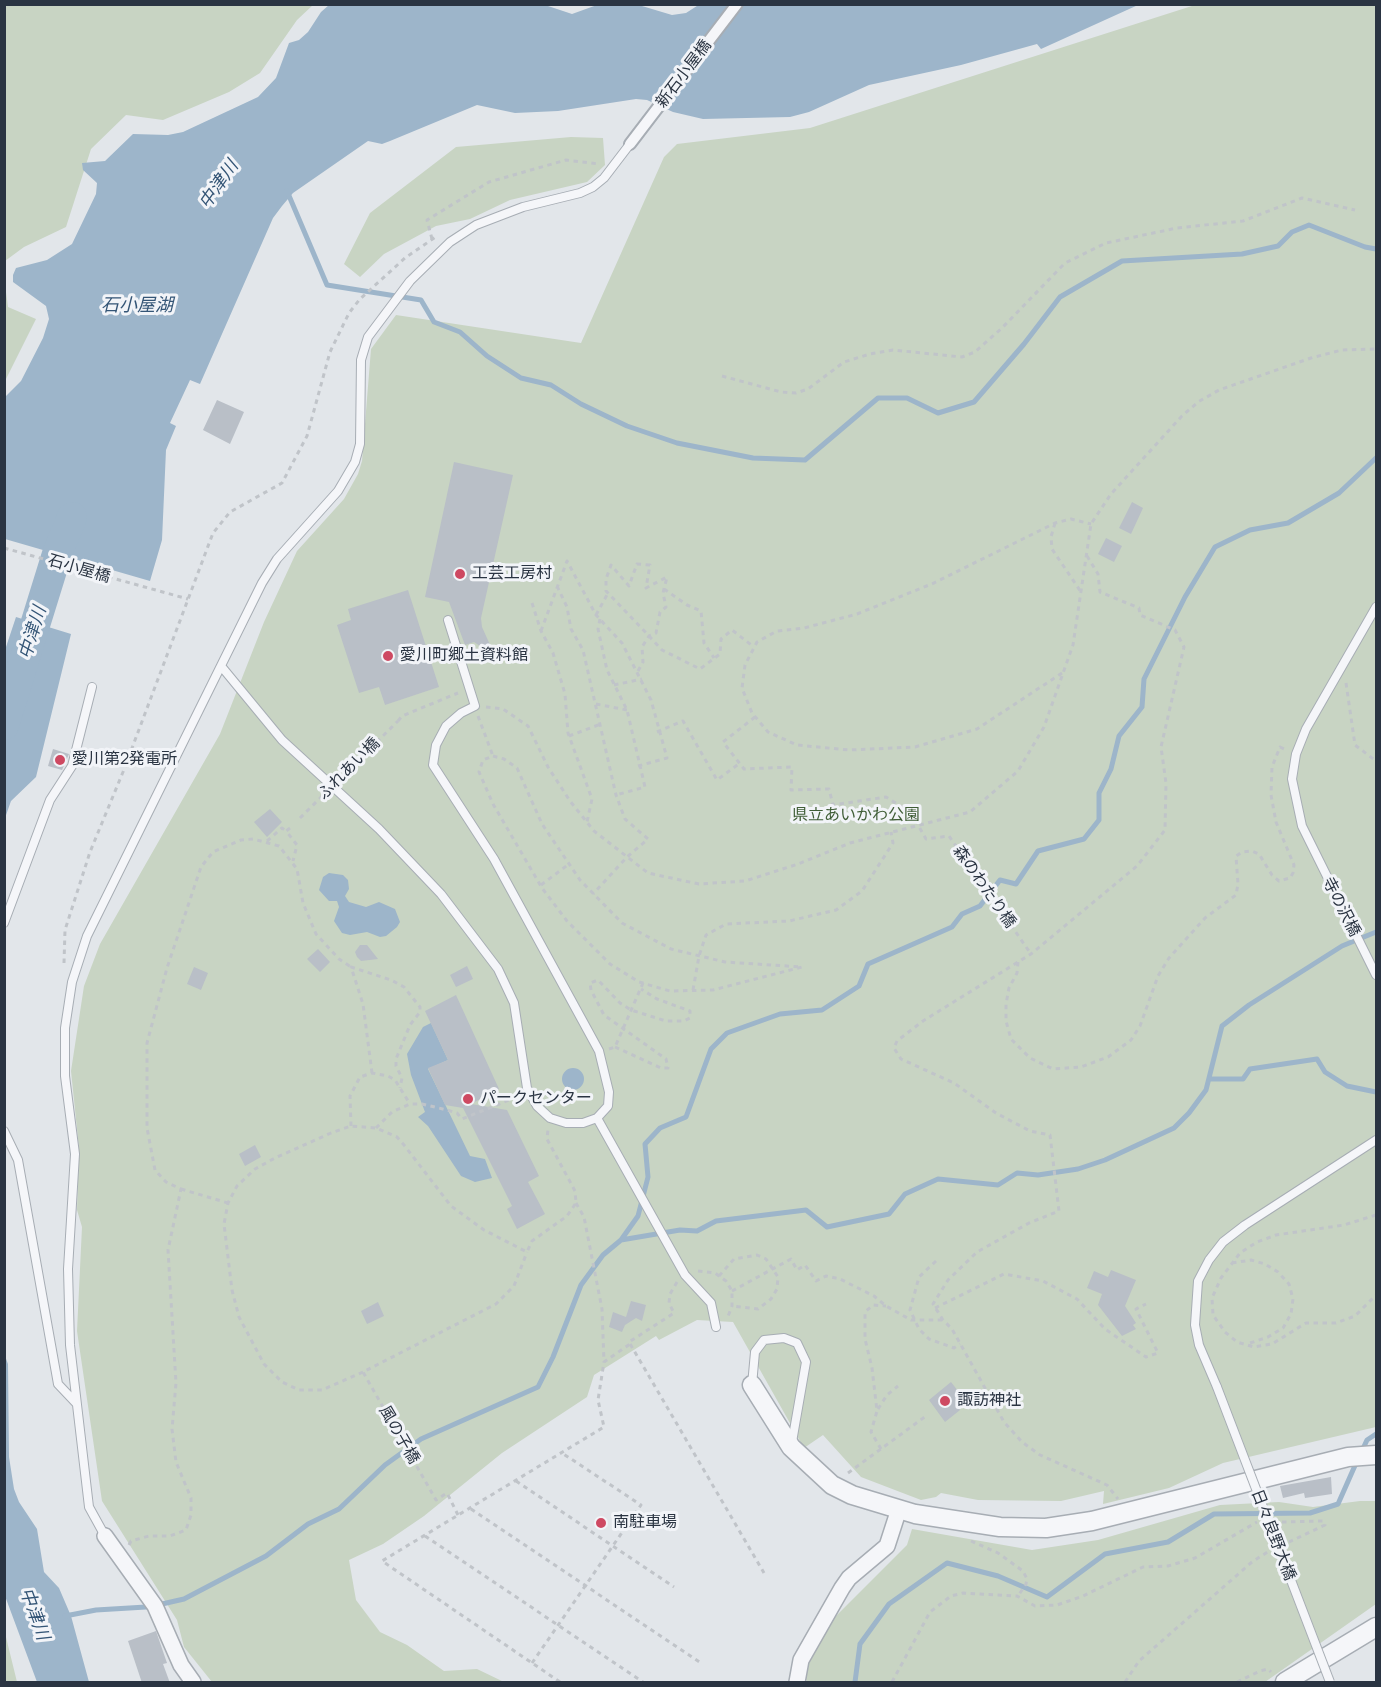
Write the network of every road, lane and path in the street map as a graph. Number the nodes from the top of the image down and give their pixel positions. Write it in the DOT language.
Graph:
graph roads {
  1 [pos="737,4"];
  2 [pos="630,144"];
  3 [pos="612,168"];
  4 [pos="1355,210"];
  5 [pos="439,234"];
  6 [pos="432,239"];
  7 [pos="1377,349"];
  8 [pos="722,376"];
  9 [pos="1055,523"];
  10 [pos="1092,524"];
  11 [pos="4,548"];
  12 [pos="1087,556"];
  13 [pos="557,586"];
  14 [pos="664,589"];
  15 [pos="1082,592"];
  16 [pos="608,594"];
  17 [pos="188,599"];
  18 [pos="532,603"];
  19 [pos="1377,607"];
  20 [pos="596,615"];
  21 [pos="600,619"];
  22 [pos="448,620"];
  23 [pos="541,631"];
  24 [pos="649,636"];
  25 [pos="754,647"];
  26 [pos="715,658"];
  27 [pos="1343,663"];
  28 [pos="221,666"];
  29 [pos="638,671"];
  30 [pos="1064,672"];
  31 [pos="642,679"];
  32 [pos="614,685"];
  33 [pos="92,687"];
  34 [pos="469,688"];
  35 [pos="596,704"];
  36 [pos="475,706"];
  37 [pos="627,710"];
  38 [pos="755,717"];
  39 [pos="601,724"];
  40 [pos="657,732"];
  41 [pos="569,736"];
  42 [pos="1296,754"];
  43 [pos="494,756"];
  44 [pos="1377,761"];
  45 [pos="740,763"];
  46 [pos="638,766"];
  47 [pos="616,795"];
  48 [pos="300,818"];
  49 [pos="587,822"];
  50 [pos="918,825"];
  51 [pos="290,828"];
  52 [pos="286,831"];
  53 [pos="891,832"];
  54 [pos="267,842"];
  55 [pos="627,857"];
  56 [pos="293,861"];
  57 [pos="569,864"];
  58 [pos="541,885"];
  59 [pos="593,894"];
  60 [pos="4,923"];
  61 [pos="1030,954"];
  62 [pos="699,956"];
  63 [pos="1017,962"];
  64 [pos="351,967"];
  65 [pos="1377,975"];
  66 [pos="72,982"];
  67 [pos="643,983"];
  68 [pos="640,989"];
  69 [pos="693,990"];
  70 [pos="631,1010"];
  71 [pos="623,1028"];
  72 [pos="615,1047"];
  73 [pos="599,1051"];
  74 [pos="372,1073"];
  75 [pos="400,1088"];
  76 [pos="527,1088"];
  77 [pos="410,1104"];
  78 [pos="550,1118"];
  79 [pos="597,1118"];
  80 [pos="351,1126"];
  81 [pos="376,1128"];
  82 [pos="4,1131"];
  83 [pos="1377,1140"];
  84 [pos="181,1189"];
  85 [pos="228,1203"];
  86 [pos="576,1203"];
  87 [pos="1377,1215"];
  88 [pos="526,1252"];
  89 [pos="936,1261"];
  90 [pos="1232,1263"];
  91 [pos="774,1268"];
  92 [pos="685,1275"];
  93 [pos="719,1276"];
  94 [pos="732,1291"];
  95 [pos="1377,1294"];
  96 [pos="1146,1304"];
  97 [pos="732,1306"];
  98 [pos="886,1306"];
  99 [pos="935,1308"];
  100 [pos="726,1320"];
  101 [pos="913,1320"];
  102 [pos="943,1320"];
  103 [pos="716,1327"];
  104 [pos="630,1344"];
  105 [pos="960,1344"];
  106 [pos="1246,1344"];
  107 [pos="604,1362"];
  108 [pos="363,1372"];
  109 [pos="752,1385"];
  110 [pos="898,1386"];
  111 [pos="76,1402"];
  112 [pos="877,1411"];
  113 [pos="926,1416"];
  114 [pos="791,1448"];
  115 [pos="880,1449"];
  116 [pos="562,1453"];
  117 [pos="1374,1455"];
  118 [pos="516,1480"];
  119 [pos="832,1485"];
  120 [pos="470,1508"];
  121 [pos="899,1509"];
  122 [pos="458,1515"];
  123 [pos="1123,1515"];
  124 [pos="962,1521"];
  125 [pos="1263,1522"];
  126 [pos="1272,1522"];
  127 [pos="105,1536"];
  128 [pos="424,1536"];
  129 [pos="1283,1544"];
  130 [pos="613,1546"];
  131 [pos="1275,1548"];
  132 [pos="123,1562"];
  133 [pos="764,1573"];
  134 [pos="586,1585"];
  135 [pos="674,1587"];
  136 [pos="1017,1596"];
  137 [pos="558,1624"];
  138 [pos="1377,1627"];
  139 [pos="532,1663"];
  140 [pos="701,1663"];
  141 [pos="193,1683"];
  142 [pos="560,1683"];
  143 [pos="643,1683"];
  144 [pos="797,1683"];
  145 [pos="892,1683"];
  146 [pos="1125,1683"];
  147 [pos="1237,1683"];
  148 [pos="1273,1683"];
  149 [pos="1285,1683"];
  150 [pos="1330,1683"];
  1 -- 2 [label="street, 新石小屋橋"];
  2 -- 3 [label="lane"];
  3 -- 6 [label="path"];
  3 -- 28 [label="lane"];
  4 -- 8 [label="path"];
  5 -- 6 [label="path"];
  6 -- 17 [label="path"];
  7 -- 10 [label="path"];
  9 -- 10 [label="path"];
  9 -- 15 [label="path"];
  9 -- 25 [label="path"];
  10 -- 12 [label="path"];
  11 -- 17 [label="path, 石小屋橋"];
  12 -- 15 [label="path"];
  12 -- 61 [label="path"];
  13 -- 20 [label="path"];
  13 -- 23 [label="path"];
  13 -- 35 [label="path"];
  14 -- 16 [label="path"];
  14 -- 24 [label="path"];
  14 -- 26 [label="path"];
  15 -- 30 [label="path"];
  16 -- 20 [label="path"];
  16 -- 24 [label="path"];
  17 -- 66 [label="path"];
  18 -- 23 [label="path"];
  19 -- 27 [label="lane, 寺の沢橋"];
  20 -- 21 [label="path"];
  21 -- 29 [label="path"];
  21 -- 32 [label="path"];
  22 -- 34 [label="lane"];
  23 -- 41 [label="path"];
  24 -- 26 [label="path"];
  24 -- 29 [label="path"];
  25 -- 26 [label="path"];
  25 -- 38 [label="path"];
  27 -- 42 [label="lane, 寺の沢橋"];
  27 -- 44 [label="path"];
  28 -- 66 [label="lane"];
  28 -- 76 [label="lane"];
  29 -- 31 [label="path"];
  30 -- 38 [label="path"];
  30 -- 50 [label="path"];
  31 -- 32 [label="path"];
  31 -- 40 [label="path"];
  32 -- 37 [label="path"];
  33 -- 60 [label="lane"];
  34 -- 36 [label="lane"];
  34 -- 48 [label="path, ふれあい橋, bridge"];
  35 -- 37 [label="path"];
  35 -- 39 [label="path"];
  36 -- 43 [label="path"];
  36 -- 49 [label="path"];
  36 -- 73 [label="lane"];
  37 -- 46 [label="path"];
  38 -- 45 [label="path"];
  39 -- 41 [label="path"];
  39 -- 47 [label="path"];
  40 -- 45 [label="path"];
  40 -- 46 [label="path"];
  41 -- 49 [label="path"];
  42 -- 63 [label="path"];
  42 -- 65 [label="lane, 寺の沢橋"];
  43 -- 57 [label="path"];
  43 -- 58 [label="path"];
  45 -- 50 [label="path"];
  46 -- 47 [label="path"];
  47 -- 55 [label="path"];
  49 -- 55 [label="path"];
  50 -- 53 [label="path"];
  50 -- 61 [label="path, 森のわたり橋"];
  51 -- 52 [label="path"];
  52 -- 54 [label="path"];
  52 -- 56 [label="path"];
  53 -- 55 [label="path"];
  53 -- 62 [label="path"];
  54 -- 56 [label="path"];
  54 -- 84 [label="path"];
  55 -- 59 [label="path"];
  56 -- 64 [label="path"];
  57 -- 58 [label="path"];
  57 -- 59 [label="path"];
  58 -- 67 [label="path"];
  59 -- 62 [label="path"];
  61 -- 63 [label="path"];
  62 -- 69 [label="path"];
  62 -- 69 [label="path"];
  63 -- 99 [label="path"];
  64 -- 74 [label="path"];
  64 -- 75 [label="path"];
  66 -- 111 [label="lane"];
  67 -- 68 [label="path"];
  67 -- 69 [label="path"];
  68 -- 70 [label="path"];
  68 -- 70 [label="path"];
  70 -- 71 [label="path"];
  70 -- 71 [label="path"];
  71 -- 72 [label="path"];
  71 -- 72 [label="path"];
  72 -- 73 [label="path"];
  73 -- 79 [label="lane"];
  74 -- 75 [label="path"];
  74 -- 80 [label="path"];
  75 -- 77 [label="path"];
  76 -- 77 [label="path"];
  76 -- 78 [label="lane"];
  77 -- 81 [label="path"];
  78 -- 79 [label="lane"];
  78 -- 86 [label="path"];
  79 -- 92 [label="lane"];
  80 -- 81 [label="path"];
  80 -- 85 [label="path"];
  81 -- 88 [label="path"];
  82 -- 111 [label="lane"];
  83 -- 150 [label="lane, 日々良野大橋, bridge"];
  84 -- 85 [label="path"];
  84 -- 132 [label="path"];
  85 -- 108 [label="path"];
  86 -- 88 [label="path"];
  86 -- 107 [label="path"];
  87 -- 90 [label="path"];
  88 -- 108 [label="path"];
  89 -- 101 [label="path"];
  90 -- 106 [label="path"];
  90 -- 106 [label="path"];
  91 -- 93 [label="path"];
  91 -- 94 [label="path"];
  91 -- 97 [label="path"];
  91 -- 98 [label="path"];
  92 -- 93 [label="path"];
  92 -- 103 [label="lane"];
  92 -- 104 [label="path"];
  93 -- 94 [label="path"];
  94 -- 97 [label="path"];
  95 -- 106 [label="path"];
  96 -- 99 [label="path"];
  97 -- 100 [label="path"];
  98 -- 101 [label="path"];
  98 -- 112 [label="path"];
  99 -- 102 [label="path"];
  101 -- 102 [label="path"];
  101 -- 105 [label="path"];
  102 -- 105 [label="path"];
  104 -- 107 [label="path"];
  104 -- 133 [label="path"];
  105 -- 123 [label="path"];
  107 -- 116 [label="path"];
  108 -- 122 [label="path, 風の子橋"];
  109 -- 114 [label="street"];
  109 -- 114 [label="lane"];
  110 -- 112 [label="path"];
  111 -- 127 [label="lane"];
  112 -- 115 [label="path"];
  113 -- 115 [label="path"];
  114 -- 119 [label="street"];
  115 -- 119 [label="path"];
  116 -- 118 [label="path"];
  116 -- 130 [label="path"];
  117 -- 123 [label="street"];
  118 -- 120 [label="path"];
  118 -- 130 [label="path"];
  119 -- 121 [label="street"];
  120 -- 122 [label="path"];
  120 -- 134 [label="path"];
  121 -- 124 [label="street"];
  121 -- 144 [label="street"];
  122 -- 128 [label="path"];
  123 -- 124 [label="street"];
  124 -- 136 [label="path"];
  125 -- 136 [label="path"];
  126 -- 129 [label="path"];
  127 -- 132 [label="street"];
  128 -- 137 [label="path"];
  128 -- 139 [label="path"];
  130 -- 134 [label="path"];
  130 -- 135 [label="path"];
  131 -- 146 [label="path"];
  132 -- 141 [label="street"];
  134 -- 137 [label="path"];
  134 -- 140 [label="path"];
  136 -- 145 [label="path"];
  137 -- 139 [label="path"];
  137 -- 143 [label="path"];
  138 -- 149 [label="street"];
  139 -- 142 [label="path"];
  147 -- 148 [label="path"];
}
